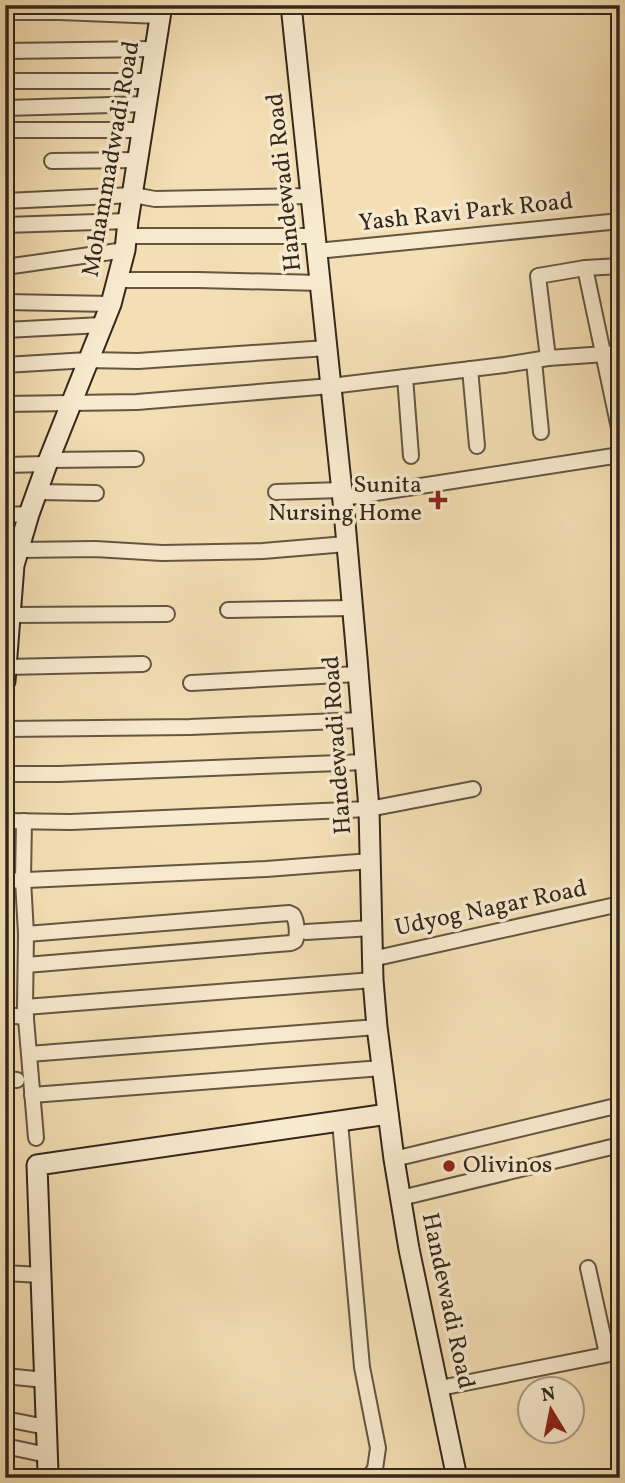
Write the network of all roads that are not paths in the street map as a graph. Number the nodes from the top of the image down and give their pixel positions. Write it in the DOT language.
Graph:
graph roads {
  1 [pos="291,5"];
  2 [pos="161,11"];
  3 [pos="5,12"];
  4 [pos="155,49"];
  5 [pos="5,51"];
  6 [pos="5,81"];
  7 [pos="150,81"];
  8 [pos="147,104"];
  9 [pos="5,108"];
  10 [pos="5,130"];
  11 [pos="143,130"];
  12 [pos="138,160"];
  13 [pos="52,162"];
  14 [pos="133,195"];
  15 [pos="311,196"];
  16 [pos="5,201"];
  17 [pos="620,221"];
  18 [pos="5,225"];
  19 [pos="127,236"];
  20 [pos="316,243"];
  21 [pos="620,266"];
  22 [pos="5,267"];
  23 [pos="585,268"];
  24 [pos="118,280"];
  25 [pos="320,283"];
  26 [pos="5,302"];
  27 [pos="111,304"];
  28 [pos="102,325"];
  29 [pos="5,330"];
  30 [pos="327,348"];
  31 [pos="620,353"];
  32 [pos="603,354"];
  33 [pos="541,359"];
  34 [pos="88,360"];
  35 [pos="5,365"];
  36 [pos="470,369"];
  37 [pos="405,377"];
  38 [pos="331,386"];
  39 [pos="70,403"];
  40 [pos="5,404"];
  41 [pos="541,432"];
  42 [pos="620,433"];
  43 [pos="477,446"];
  44 [pos="620,455"];
  45 [pos="411,456"];
  46 [pos="136,459"];
  47 [pos="48,462"];
  48 [pos="5,465"];
  49 [pos="38,492"];
  50 [pos="276,492"];
  51 [pos="96,493"];
  52 [pos="342,494"];
  53 [pos="5,514"];
  54 [pos="29,514"];
  55 [pos="346,544"];
  56 [pos="18,550"];
  57 [pos="352,608"];
  58 [pos="228,610"];
  59 [pos="167,614"];
  60 [pos="10,615"];
  61 [pos="143,664"];
  62 [pos="6,673"];
  63 [pos="358,674"];
  64 [pos="191,683"];
  65 [pos="362,720"];
  66 [pos="5,729"];
  67 [pos="365,762"];
  68 [pos="5,774"];
  69 [pos="473,789"];
  70 [pos="369,809"];
  71 [pos="5,821"];
  72 [pos="24,821"];
  73 [pos="371,862"];
  74 [pos="23,880"];
  75 [pos="5,881"];
  76 [pos="620,904"];
  77 [pos="372,928"];
  78 [pos="306,932"];
  79 [pos="26,934"];
  80 [pos="372,958"];
  81 [pos="26,965"];
  82 [pos="373,980"];
  83 [pos="25,1012"];
  84 [pos="5,1015"];
  85 [pos="377,1027"];
  86 [pos="29,1054"];
  87 [pos="382,1068"];
  88 [pos="32,1095"];
  89 [pos="620,1105"];
  90 [pos="388,1114"];
  91 [pos="340,1122"];
  92 [pos="36,1138"];
  93 [pos="620,1145"];
  94 [pos="394,1159"];
  95 [pos="401,1198"];
  96 [pos="588,1268"];
  97 [pos="5,1273"];
  98 [pos="41,1275"];
  99 [pos="613,1353"];
  100 [pos="5,1376"];
  101 [pos="45,1380"];
  102 [pos="440,1388"];
  103 [pos="5,1419"];
  104 [pos="47,1427"];
  105 [pos="5,1446"];
  106 [pos="47,1455"];
  107 [pos="46,1478"];
  108 [pos="368,1478"];
  109 [pos="457,1478"];
  1 -- 15 [label="main road, Handewadi Road"];
  2 -- 3 [label="street"];
  2 -- 4 [label="main road, Mohammadwadi Road"];
  4 -- 5 [label="street"];
  4 -- 7 [label="main road, Mohammadwadi Road"];
  6 -- 7 [label="street"];
  7 -- 8 [label="main road, Mohammadwadi Road"];
  8 -- 9 [label="street"];
  8 -- 11 [label="main road, Mohammadwadi Road"];
  10 -- 11 [label="street"];
  11 -- 12 [label="main road, Mohammadwadi Road"];
  12 -- 13 [label="street"];
  12 -- 14 [label="main road, Mohammadwadi Road"];
  14 -- 15 [label="street"];
  14 -- 16 [label="street"];
  14 -- 19 [label="main road, Mohammadwadi Road"];
  15 -- 20 [label="main road, Handewadi Road"];
  17 -- 20 [label="street, Yash Ravi Park Road"];
  18 -- 19 [label="street"];
  19 -- 20 [label="street, Yash Ravi Park Road"];
  19 -- 22 [label="street"];
  19 -- 24 [label="main road, Mohammadwadi Road"];
  20 -- 25 [label="main road, Handewadi Road"];
  21 -- 23 [label="street"];
  23 -- 32 [label="street"];
  23 -- 33 [label="street"];
  24 -- 25 [label="street"];
  24 -- 27 [label="main road, Mohammadwadi Road"];
  25 -- 30 [label="main road, Handewadi Road"];
  26 -- 27 [label="street"];
  27 -- 28 [label="main road, Mohammadwadi Road"];
  28 -- 29 [label="street"];
  28 -- 34 [label="main road, Mohammadwadi Road"];
  30 -- 34 [label="street"];
  30 -- 38 [label="main road, Handewadi Road"];
  31 -- 32 [label="street"];
  32 -- 33 [label="street"];
  32 -- 42 [label="street"];
  33 -- 36 [label="street"];
  33 -- 41 [label="street"];
  34 -- 35 [label="street"];
  34 -- 39 [label="main road, Mohammadwadi Road"];
  36 -- 37 [label="street"];
  36 -- 43 [label="street"];
  37 -- 38 [label="street"];
  37 -- 45 [label="street"];
  38 -- 39 [label="street"];
  38 -- 52 [label="main road, Handewadi Road"];
  39 -- 40 [label="street"];
  39 -- 47 [label="main road, Mohammadwadi Road"];
  44 -- 52 [label="street"];
  46 -- 47 [label="street"];
  47 -- 48 [label="street"];
  47 -- 49 [label="main road, Mohammadwadi Road"];
  49 -- 51 [label="street"];
  49 -- 54 [label="main road, Mohammadwadi Road"];
  50 -- 52 [label="street"];
  52 -- 55 [label="main road, Handewadi Road"];
  53 -- 54 [label="street"];
  54 -- 56 [label="main road, Mohammadwadi Road"];
  55 -- 56 [label="street"];
  55 -- 57 [label="main road, Handewadi Road"];
  56 -- 60 [label="main road, Mohammadwadi Road"];
  57 -- 58 [label="street"];
  57 -- 63 [label="main road, Handewadi Road"];
  59 -- 60 [label="street"];
  60 -- 62 [label="main road, Mohammadwadi Road"];
  61 -- 62 [label="street"];
  63 -- 64 [label="street"];
  63 -- 65 [label="main road, Handewadi Road"];
  65 -- 66 [label="street"];
  65 -- 67 [label="main road, Handewadi Road"];
  67 -- 68 [label="street"];
  67 -- 70 [label="main road, Handewadi Road"];
  69 -- 70 [label="street"];
  70 -- 72 [label="street"];
  70 -- 73 [label="main road, Handewadi Road"];
  71 -- 72 [label="street"];
  72 -- 74 [label="street"];
  73 -- 74 [label="street"];
  73 -- 77 [label="main road, Handewadi Road"];
  74 -- 75 [label="street"];
  74 -- 79 [label="street"];
  76 -- 80 [label="street, Udyog Nagar Road"];
  77 -- 78 [label="street"];
  77 -- 80 [label="main road, Handewadi Road"];
  79 -- 81 [label="street"];
  79 -- 81 [label="street"];
  80 -- 82 [label="main road, Handewadi Road"];
  81 -- 83 [label="street"];
  82 -- 83 [label="street"];
  82 -- 85 [label="main road, Handewadi Road"];
  83 -- 84 [label="street"];
  83 -- 86 [label="street"];
  85 -- 86 [label="street"];
  85 -- 87 [label="main road, Handewadi Road"];
  86 -- 88 [label="street"];
  87 -- 88 [label="street"];
  87 -- 90 [label="main road, Handewadi Road"];
  88 -- 92 [label="street"];
  89 -- 94 [label="street"];
  90 -- 91 [label="main road"];
  90 -- 94 [label="main road, Handewadi Road"];
  91 -- 98 [label="main road"];
  91 -- 108 [label="street"];
  93 -- 95 [label="street"];
  94 -- 95 [label="main road, Handewadi Road"];
  95 -- 102 [label="main road, Handewadi Road"];
  96 -- 99 [label="street"];
  97 -- 98 [label="street"];
  98 -- 101 [label="main road"];
  99 -- 102 [label="street"];
  100 -- 101 [label="street"];
  101 -- 104 [label="main road"];
  102 -- 109 [label="main road, Handewadi Road"];
  103 -- 104 [label="street"];
  104 -- 106 [label="main road"];
  105 -- 106 [label="street"];
  106 -- 107 [label="main road"];
}
